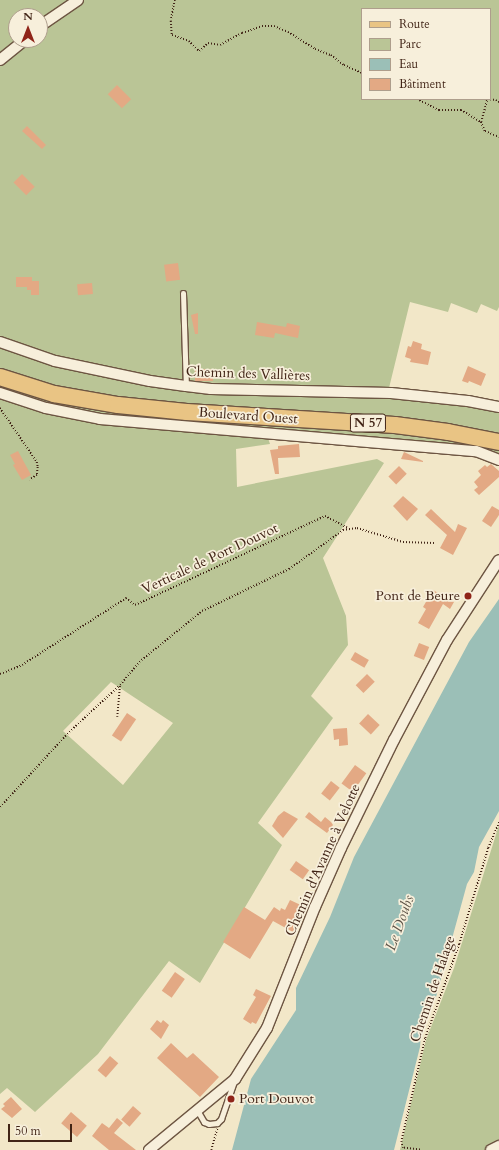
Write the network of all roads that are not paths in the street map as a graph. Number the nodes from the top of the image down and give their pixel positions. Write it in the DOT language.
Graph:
graph roads {
  1 [pos="78,0"];
  2 [pos="48,21"];
  3 [pos="15,48"];
  4 [pos="0,60"];
  5 [pos="183,293"];
  6 [pos="0,342"];
  7 [pos="0,377"];
  8 [pos="186,386"];
  9 [pos="0,394"];
  10 [pos="499,407"];
  11 [pos="499,442"];
  12 [pos="499,460"];
  13 [pos="499,560"];
  14 [pos="235,1079"];
  15 [pos="197,1110"];
  16 [pos="499,1146"];
  17 [pos="149,1150"];
  18 [pos="491,1150"];
  1 -- 2 [label="street"];
  3 -- 4 [label="street"];
  5 -- 8 [label="lane"];
  6 -- 8 [label="street, Chemin des Vallières"];
  7 -- 11 [label="main road, Boulevard Ouest / N 57"];
  8 -- 10 [label="street, Chemin des Vallières"];
  9 -- 12 [label="street"];
  13 -- 14 [label="street, Chemin d'Avanne à Velotte"];
  14 -- 15 [label="street, Chemin d'Avanne à Velotte"];
  14 -- 15 [label="lane"];
  15 -- 17 [label="street, Chemin d'Avanne à Velotte"];
  16 -- 18 [label="street"];
}
